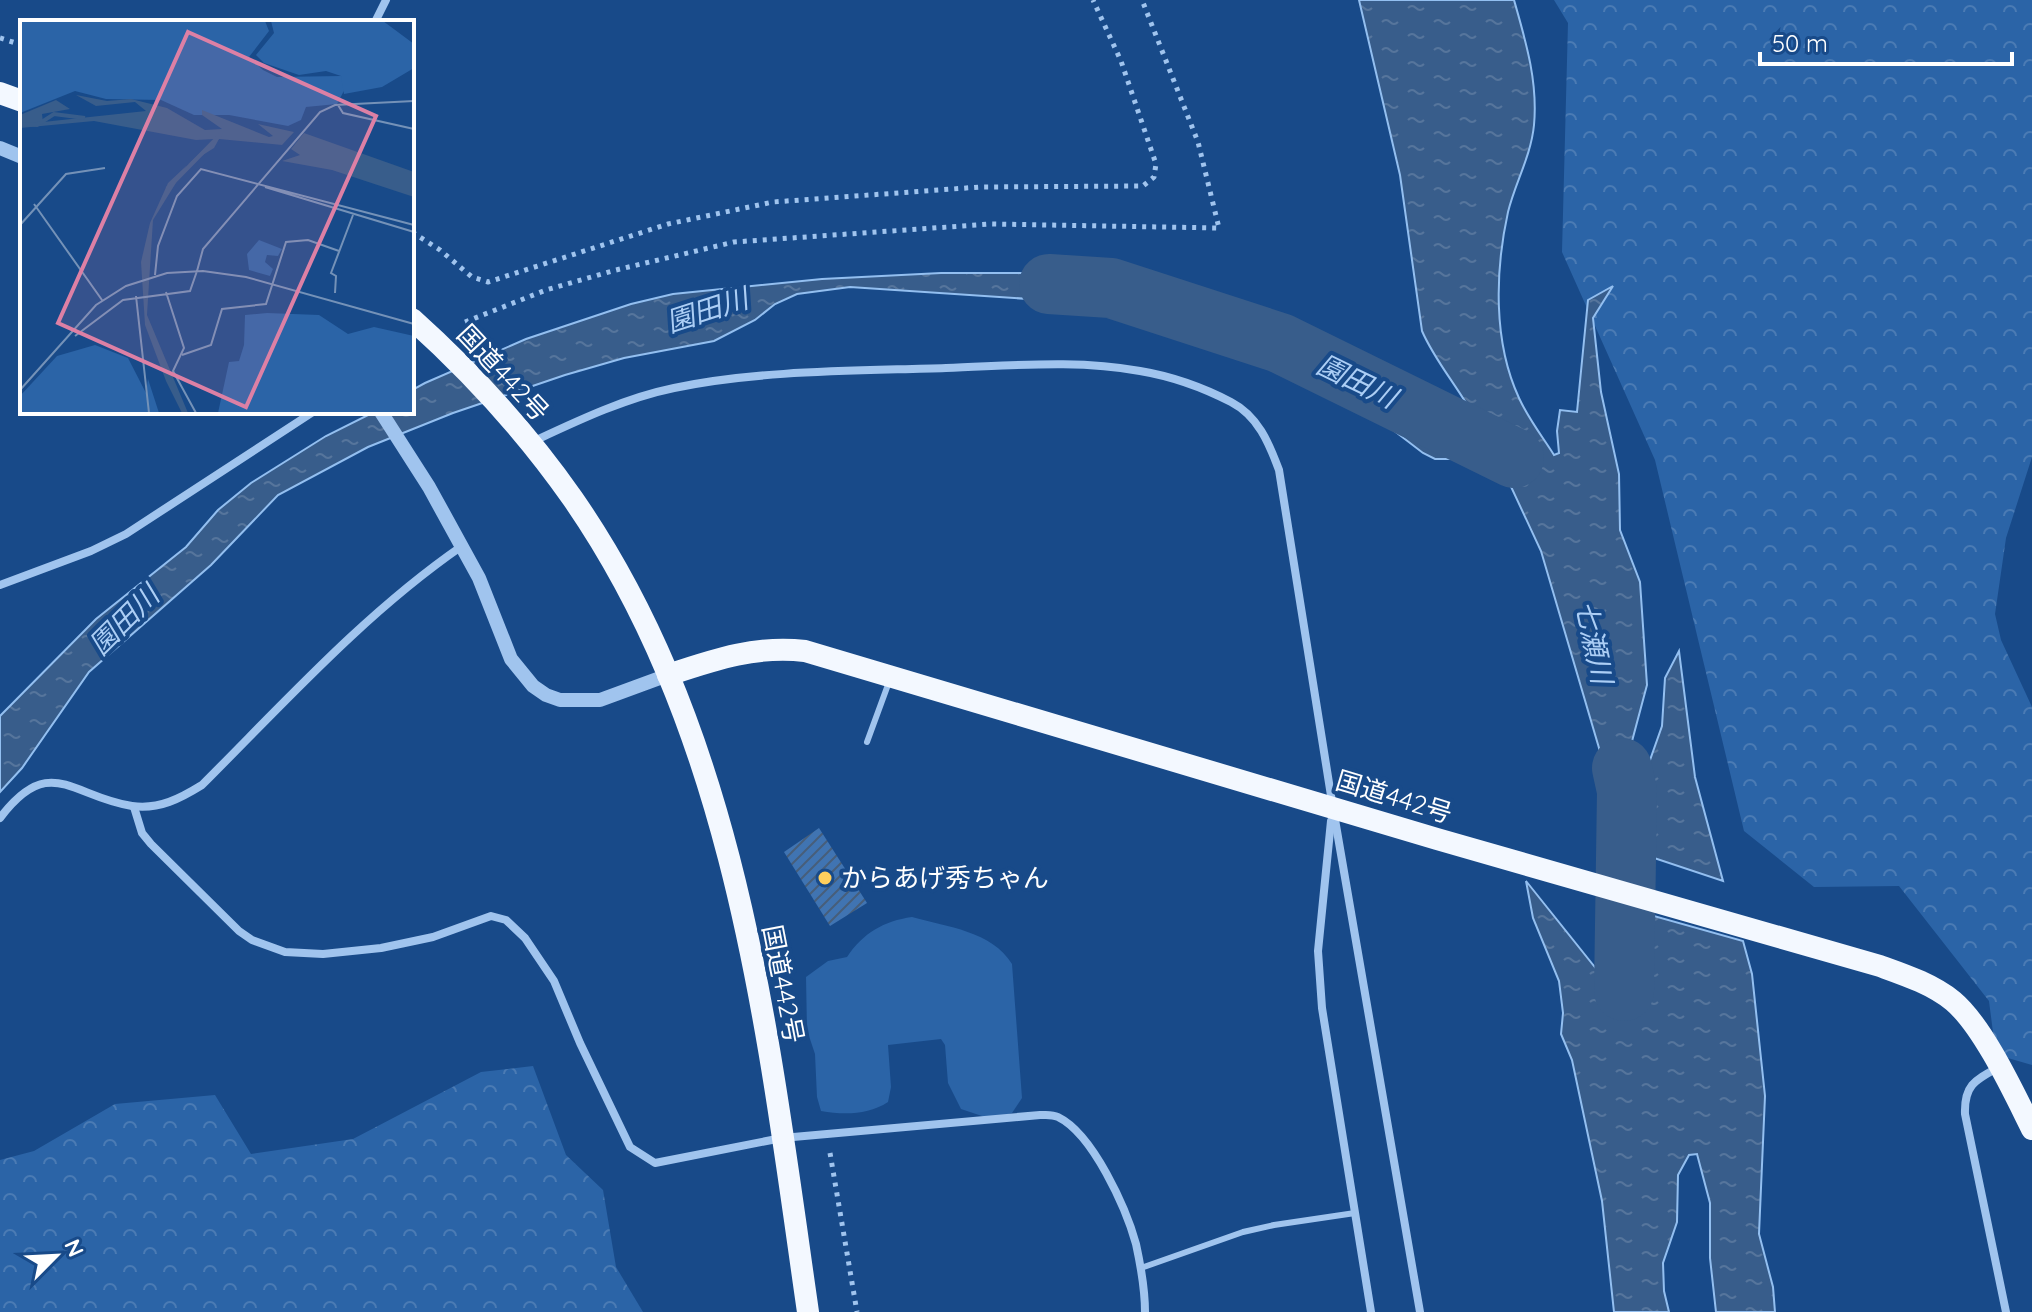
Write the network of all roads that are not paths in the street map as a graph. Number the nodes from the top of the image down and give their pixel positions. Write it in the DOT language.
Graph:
graph roads {
  1 [pos="386,0"];
  2 [pos="376,20"];
  3 [pos="0,93"];
  4 [pos="20,100"];
  5 [pos="0,148"];
  6 [pos="20,156"];
  7 [pos="414,321"];
  8 [pos="310,414"];
  9 [pos="382,414"];
  10 [pos="524,436"];
  11 [pos="462,546"];
  12 [pos="0,585"];
  13 [pos="668,675"];
  14 [pos="891,675"];
  15 [pos="867,742"];
  16 [pos="134,807"];
  17 [pos="1333,808"];
  18 [pos="0,818"];
  19 [pos="1999,1067"];
  20 [pos="2032,1129"];
  21 [pos="782,1138"];
  22 [pos="1355,1213"];
  23 [pos="1141,1268"];
  24 [pos="808,1312"];
  25 [pos="1145,1312"];
  26 [pos="1371,1312"];
  27 [pos="1420,1312"];
  28 [pos="2006,1312"];
  1 -- 2 [label="street"];
  3 -- 4 [label="highway"];
  5 -- 6 [label="street"];
  7 -- 10 [label="highway, 国道442号"];
  8 -- 12 [label="street"];
  9 -- 11 [label="street"];
  10 -- 13 [label="highway, 国道442号"];
  10 -- 17 [label="street"];
  11 -- 13 [label="street"];
  11 -- 16 [label="street"];
  13 -- 14 [label="highway, 国道442号"];
  13 -- 21 [label="highway, 国道442号"];
  14 -- 15 [label="lane"];
  14 -- 17 [label="highway, 国道442号"];
  16 -- 18 [label="street"];
  16 -- 21 [label="street"];
  17 -- 19 [label="highway, 国道442号"];
  17 -- 22 [label="street"];
  17 -- 27 [label="street"];
  19 -- 20 [label="highway, 国道442号"];
  19 -- 28 [label="street"];
  21 -- 23 [label="street"];
  21 -- 24 [label="highway, 国道442号"];
  22 -- 23 [label="lane"];
  22 -- 26 [label="street"];
  23 -- 25 [label="street"];
}
